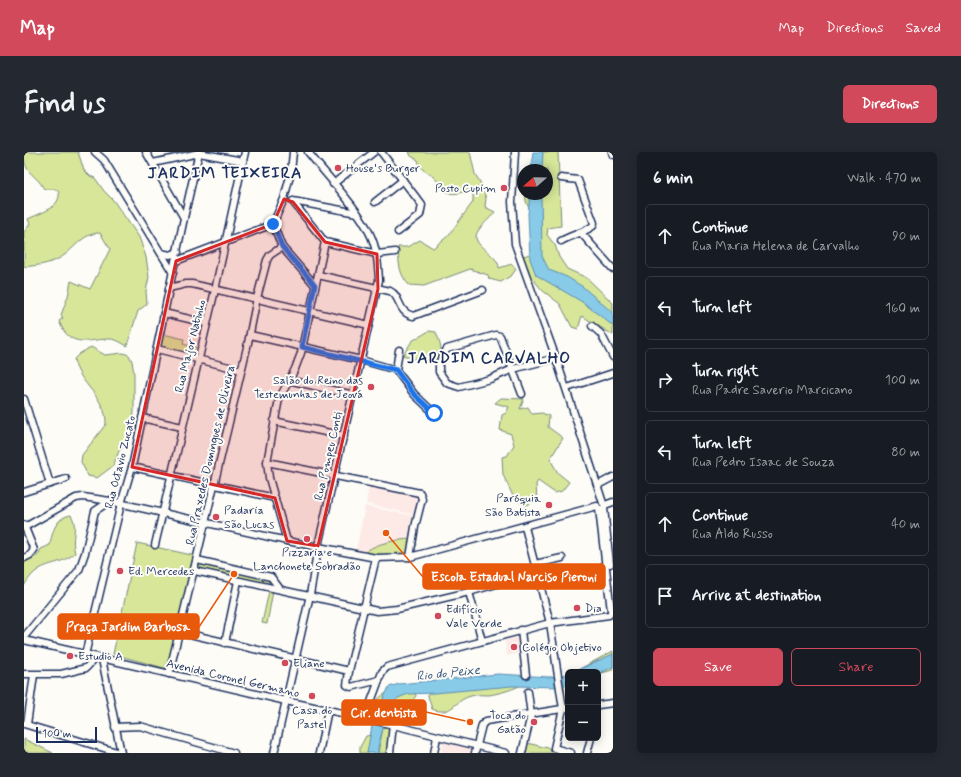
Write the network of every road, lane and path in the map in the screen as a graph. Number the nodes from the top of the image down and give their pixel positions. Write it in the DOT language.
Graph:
graph roads {
  1 [pos="95,152"];
  2 [pos="146,152"];
  3 [pos="245,152"];
  4 [pos="293,152"];
  5 [pos="308,152"];
  6 [pos="381,152"];
  7 [pos="515,152"];
  8 [pos="612,152"];
  9 [pos="199,153"];
  10 [pos="372,153"];
  11 [pos="613,155"];
  12 [pos="243,161"];
  13 [pos="153,163"];
  14 [pos="561,178"];
  15 [pos="403,180"];
  16 [pos="333,184"];
  17 [pos="284,198"];
  18 [pos="293,202"];
  19 [pos="375,202"];
  20 [pos="357,213"];
  21 [pos="184,218"];
  22 [pos="273,224"];
  23 [pos="398,232"];
  24 [pos="582,234"];
  25 [pos="561,241"];
  26 [pos="225,242"];
  27 [pos="325,242"];
  28 [pos="282,247"];
  29 [pos="178,252"];
  30 [pos="395,252"];
  31 [pos="161,253"];
  32 [pos="377,254"];
  33 [pos="176,261"];
  34 [pos="613,269"];
  35 [pos="173,273"];
  36 [pos="318,275"];
  37 [pos="315,285"];
  38 [pos="169,288"];
  39 [pos="378,289"];
  40 [pos="215,290"];
  41 [pos="483,290"];
  42 [pos="257,298"];
  43 [pos="309,311"];
  44 [pos="164,313"];
  45 [pos="206,323"];
  46 [pos="369,325"];
  47 [pos="592,326"];
  48 [pos="250,334"];
  49 [pos="302,347"];
  50 [pos="156,349"];
  51 [pos="399,350"];
  52 [pos="613,357"];
  53 [pos="556,358"];
  54 [pos="198,359"];
  55 [pos="361,360"];
  56 [pos="513,369"];
  57 [pos="242,370"];
  58 [pos="396,370"];
  59 [pos="613,373"];
  60 [pos="288,380"];
  61 [pos="567,388"];
  62 [pos="522,394"];
  63 [pos="354,395"];
  64 [pos="24,399"];
  65 [pos="28,413"];
  66 [pos="434,413"];
  67 [pos="142,418"];
  68 [pos="274,421"];
  69 [pos="182,427"];
  70 [pos="344,436"];
  71 [pos="267,462"];
  72 [pos="132,467"];
  73 [pos="172,475"];
  74 [pos="335,475"];
  75 [pos="613,477"];
  76 [pos="66,480"];
  77 [pos="50,484"];
  78 [pos="215,485"];
  79 [pos="599,488"];
  80 [pos="24,492"];
  81 [pos="83,497"];
  82 [pos="275,498"];
  83 [pos="110,501"];
  84 [pos="613,502"];
  85 [pos="121,504"];
  86 [pos="601,506"];
  87 [pos="95,511"];
  88 [pos="162,512"];
  89 [pos="205,522"];
  90 [pos="25,526"];
  91 [pos="525,527"];
  92 [pos="287,541"];
  93 [pos="155,544"];
  94 [pos="318,546"];
  95 [pos="410,557"];
  96 [pos="24,558"];
  97 [pos="376,558"];
  98 [pos="562,558"];
  99 [pos="197,560"];
  100 [pos="535,564"];
  101 [pos="195,570"];
  102 [pos="537,572"];
  103 [pos="238,581"];
  104 [pos="277,586"];
  105 [pos="469,592"];
  106 [pos="310,595"];
  107 [pos="613,599"];
  108 [pos="364,609"];
  109 [pos="612,616"];
  110 [pos="550,623"];
  111 [pos="521,630"];
  112 [pos="181,632"];
  113 [pos="24,638"];
  114 [pos="482,641"];
  115 [pos="225,643"];
  116 [pos="85,655"];
  117 [pos="99,658"];
  118 [pos="296,658"];
  119 [pos="349,670"];
  120 [pos="24,674"];
  121 [pos="169,674"];
  122 [pos="526,674"];
  123 [pos="34,675"];
  124 [pos="379,680"];
  125 [pos="528,692"];
  126 [pos="286,701"];
  127 [pos="613,703"];
  128 [pos="601,705"];
  129 [pos="565,706"];
  130 [pos="565,709"];
  131 [pos="328,710"];
  132 [pos="565,713"];
  133 [pos="531,715"];
  134 [pos="367,718"];
  135 [pos="26,724"];
  136 [pos="392,724"];
  137 [pos="115,727"];
  138 [pos="437,737"];
  139 [pos="590,741"];
  140 [pos="477,746"];
  141 [pos="105,751"];
  142 [pos="121,753"];
  143 [pos="234,753"];
  144 [pos="274,753"];
  145 [pos="319,753"];
  146 [pos="390,753"];
  147 [pos="434,753"];
  148 [pos="476,753"];
  149 [pos="506,753"];
  150 [pos="522,753"];
  151 [pos="571,753"];
  152 [pos="586,753"];
  1 -- 31 [label="street"];
  2 -- 13 [label="street"];
  3 -- 12 [label="street, Rua Major Natinho"];
  4 -- 17 [label="street"];
  5 -- 16 [label="street, Rua Pompeu Conti"];
  6 -- 15 [label="street"];
  7 -- 53 [label="street"];
  8 -- 11 [label="street"];
  9 -- 12 [label="street"];
  9 -- 13 [label="street"];
  9 -- 21 [label="street, Rua Octavio Zucato"];
  10 -- 16 [label="street"];
  12 -- 26 [label="street, Rua Major Natinho"];
  13 -- 21 [label="street"];
  14 -- 24 [label="street"];
  15 -- 19 [label="street"];
  15 -- 23 [label="street"];
  16 -- 20 [label="street, Rua Pompeu Conti"];
  17 -- 18 [label="street"];
  17 -- 22 [label="street"];
  18 -- 20 [label="street"];
  18 -- 27 [label="street"];
  20 -- 32 [label="street, Rua Pompeu Conti"];
  21 -- 29 [label="street, Rua Octavio Zucato"];
  22 -- 26 [label="street"];
  22 -- 28 [label="street"];
  24 -- 25 [label="street"];
  24 -- 34 [label="street"];
  26 -- 33 [label="street"];
  26 -- 40 [label="street, Rua Major Natinho"];
  27 -- 32 [label="street"];
  27 -- 36 [label="street"];
  28 -- 37 [label="street"];
  28 -- 42 [label="street, Rua Praxedes Domingues de Oliveira"];
  29 -- 31 [label="street"];
  29 -- 33 [label="street, Rua Octavio Zucato"];
  30 -- 32 [label="street"];
  31 -- 35 [label="street"];
  32 -- 39 [label="street, Rua Pompeu Conti"];
  33 -- 35 [label="street, Rua Octavio Zucato"];
  35 -- 38 [label="street, Rua Octavio Zucato"];
  36 -- 37 [label="street"];
  36 -- 39 [label="street"];
  37 -- 43 [label="street"];
  38 -- 40 [label="street"];
  38 -- 44 [label="street, Rua Octavio Zucato"];
  39 -- 41 [label="street"];
  39 -- 46 [label="street, Rua Pompeu Conti"];
  40 -- 42 [label="street"];
  40 -- 45 [label="street, Rua Major Natinho"];
  42 -- 43 [label="street"];
  42 -- 48 [label="street, Rua Praxedes Domingues de Oliveira"];
  43 -- 46 [label="street"];
  43 -- 49 [label="street"];
  44 -- 45 [label="street"];
  44 -- 50 [label="street, Rua Octavio Zucato"];
  45 -- 54 [label="street, Rua Major Natinho"];
  46 -- 55 [label="street, Rua Pompeu Conti"];
  47 -- 52 [label="street"];
  48 -- 49 [label="street"];
  48 -- 57 [label="street, Rua Praxedes Domingues de Oliveira"];
  49 -- 55 [label="street"];
  49 -- 60 [label="street"];
  50 -- 54 [label="street"];
  50 -- 67 [label="street, Rua Octavio Zucato"];
  51 -- 58 [label="street"];
  53 -- 56 [label="street"];
  53 -- 61 [label="street"];
  54 -- 57 [label="street"];
  54 -- 69 [label="street, Rua Major Natinho"];
  55 -- 58 [label="street"];
  55 -- 63 [label="street, Rua Pompeu Conti"];
  56 -- 56 [label="street"];
  56 -- 62 [label="street"];
  57 -- 78 [label="street, Rua Praxedes Domingues de Oliveira"];
  58 -- 66 [label="street"];
  59 -- 61 [label="street"];
  60 -- 63 [label="street"];
  60 -- 68 [label="street"];
  61 -- 79 [label="street"];
  63 -- 70 [label="street, Rua Pompeu Conti"];
  64 -- 65 [label="street"];
  65 -- 77 [label="street"];
  67 -- 69 [label="street"];
  67 -- 72 [label="street, Rua Octavio Zucato"];
  68 -- 70 [label="street"];
  68 -- 71 [label="street"];
  69 -- 73 [label="street, Rua Major Natinho"];
  70 -- 74 [label="street, Rua Pompeu Conti"];
  71 -- 74 [label="street"];
  71 -- 82 [label="street"];
  72 -- 73 [label="street"];
  72 -- 85 [label="street, Rua Octavio Zucato"];
  73 -- 78 [label="street"];
  73 -- 88 [label="street, Rua Major Natinho"];
  74 -- 94 [label="street, Rua Pompeu Conti"];
  74 -- 95 [label="street"];
  75 -- 79 [label="street"];
  76 -- 77 [label="street"];
  77 -- 80 [label="street"];
  78 -- 82 [label="street"];
  78 -- 89 [label="street, Rua Praxedes Domingues de Oliveira"];
  79 -- 86 [label="street"];
  81 -- 83 [label="street"];
  81 -- 87 [label="street"];
  81 -- 90 [label="street"];
  82 -- 92 [label="street"];
  83 -- 85 [label="street"];
  83 -- 87 [label="street"];
  84 -- 86 [label="street"];
  85 -- 88 [label="street"];
  85 -- 116 [label="street, Rua Octavio Zucato"];
  86 -- 91 [label="street"];
  86 -- 107 [label="street"];
  86 -- 109 [label="street"];
  87 -- 113 [label="street"];
  88 -- 89 [label="street"];
  88 -- 93 [label="street, Rua Major Natinho"];
  89 -- 92 [label="street"];
  89 -- 99 [label="street, Rua Praxedes Domingues de Oliveira"];
  90 -- 96 [label="street"];
  91 -- 95 [label="street"];
  91 -- 100 [label="street"];
  92 -- 94 [label="street"];
  94 -- 97 [label="street"];
  94 -- 106 [label="street, Rua Pompeu Conti"];
  95 -- 97 [label="street"];
  97 -- 108 [label="street"];
  98 -- 100 [label="street"];
  99 -- 101 [label="street, Rua Praxedes Domingues de Oliveira"];
  99 -- 104 [label="street"];
  100 -- 102 [label="street"];
  101 -- 103 [label="street"];
  101 -- 112 [label="street, Rua Praxedes Domingues de Oliveira"];
  102 -- 105 [label="street"];
  102 -- 110 [label="street"];
  103 -- 104 [label="street"];
  103 -- 115 [label="street"];
  104 -- 106 [label="street"];
  105 -- 108 [label="street"];
  105 -- 114 [label="street"];
  106 -- 108 [label="street"];
  106 -- 118 [label="street, Rua Pompeu Conti"];
  108 -- 119 [label="street"];
  109 -- 110 [label="street"];
  110 -- 111 [label="street"];
  110 -- 129 [label="street"];
  111 -- 114 [label="street"];
  111 -- 122 [label="street"];
  112 -- 115 [label="street"];
  112 -- 121 [label="street, Rua Praxedes Domingues de Oliveira"];
  113 -- 116 [label="street, Avenida Coronel Germano"];
  114 -- 124 [label="street"];
  115 -- 118 [label="street"];
  116 -- 117 [label="street, Avenida Coronel Germano"];
  117 -- 121 [label="street, Avenida Coronel Germano"];
  117 -- 123 [label="street"];
  117 -- 137 [label="street"];
  118 -- 119 [label="street"];
  118 -- 126 [label="street, Rua Pompeu Conti"];
  119 -- 124 [label="street"];
  120 -- 123 [label="street"];
  121 -- 126 [label="street, Avenida Coronel Germano"];
  123 -- 135 [label="street"];
  124 -- 134 [label="street"];
  125 -- 133 [label="street"];
  126 -- 131 [label="street, Avenida Coronel Germano"];
  126 -- 144 [label="street, Rua Pompeu Conti"];
  127 -- 128 [label="street"];
  130 -- 133 [label="street"];
  131 -- 134 [label="street, Avenida Coronel Germano"];
  131 -- 145 [label="street"];
  132 -- 151 [label="street"];
  133 -- 140 [label="street"];
  133 -- 150 [label="street"];
  134 -- 136 [label="street, Avenida Coronel Germano"];
  135 -- 141 [label="street"];
  136 -- 138 [label="street, Avenida Coronel Germano"];
  136 -- 146 [label="street"];
  137 -- 142 [label="street"];
  137 -- 143 [label="street"];
  138 -- 140 [label="street, Avenida Coronel Germano"];
  138 -- 147 [label="street"];
  139 -- 152 [label="street"];
  140 -- 148 [label="street"];
  140 -- 149 [label="street, Avenida Coronel Germano"];
  141 -- 142 [label="street"];
}
